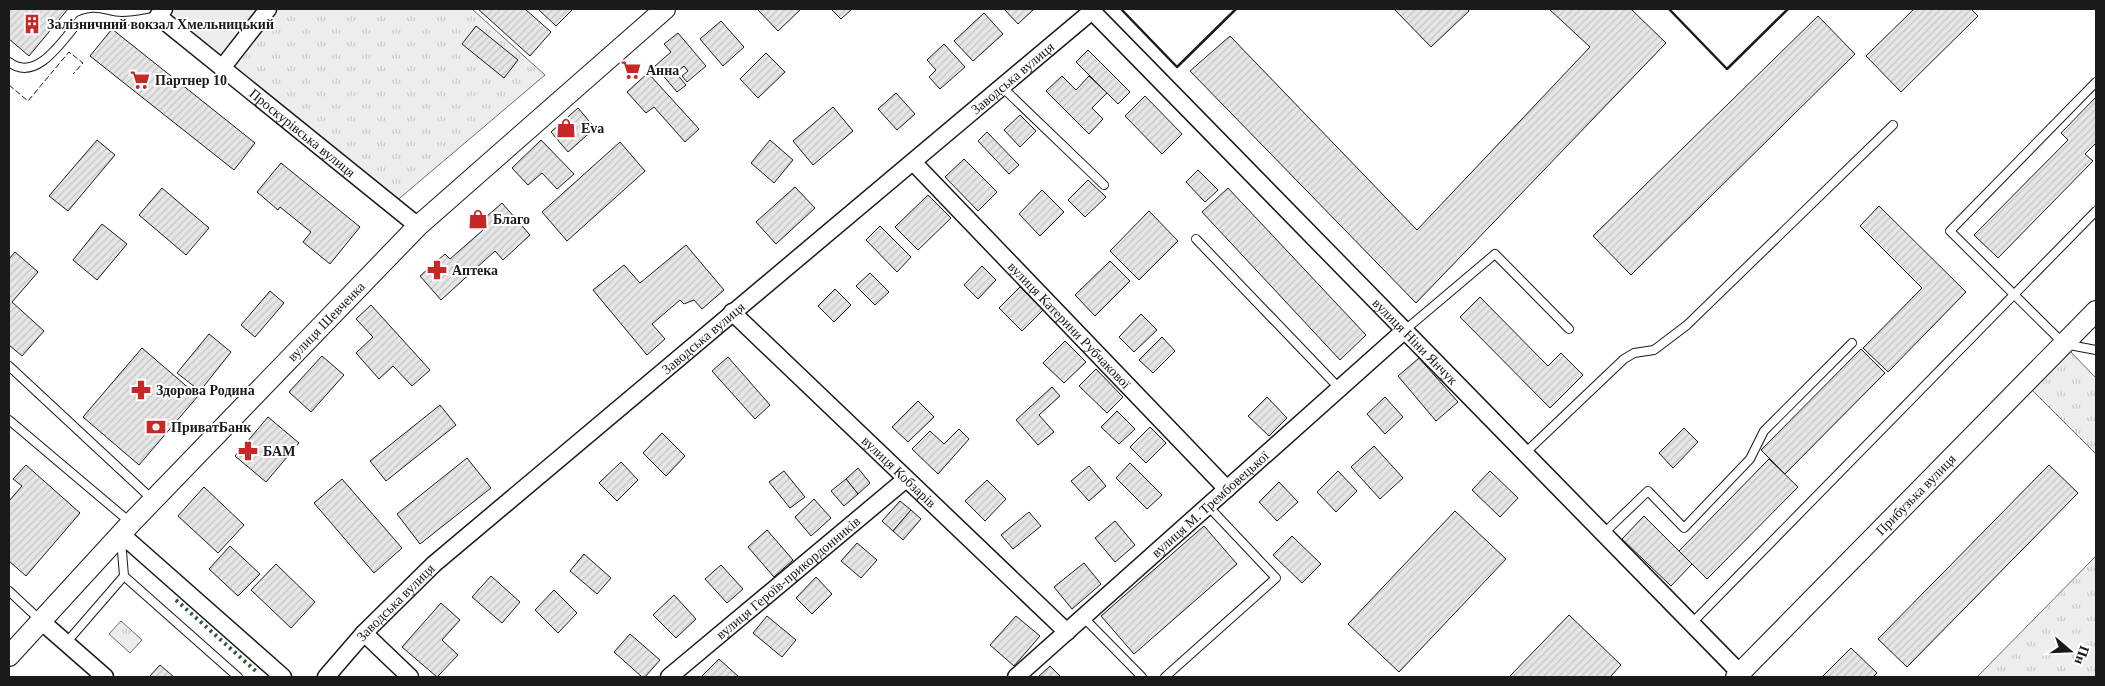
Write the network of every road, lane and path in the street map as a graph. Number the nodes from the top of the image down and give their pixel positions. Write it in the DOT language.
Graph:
graph roads {
  1 [pos="268,9"];
  2 [pos="665,9"];
  3 [pos="1091,10"];
  4 [pos="161,12"];
  5 [pos="9,62"];
  6 [pos="222,68"];
  7 [pos="2096,82"];
  8 [pos="1002,87"];
  9 [pos="1893,125"];
  10 [pos="913,162"];
  11 [pos="1104,185"];
  12 [pos="2096,211"];
  13 [pos="418,226"];
  14 [pos="1196,239"];
  15 [pos="2014,295"];
  16 [pos="2096,311"];
  17 [pos="732,312"];
  18 [pos="1569,329"];
  19 [pos="1405,330"];
  20 [pos="1852,343"];
  21 [pos="2064,344"];
  22 [pos="2096,350"];
  23 [pos="9,366"];
  24 [pos="1340,389"];
  25 [pos="9,420"];
  26 [pos="1525,453"];
  27 [pos="906,479"];
  28 [pos="1227,489"];
  29 [pos="153,500"];
  30 [pos="1208,506"];
  31 [pos="126,529"];
  32 [pos="1604,533"];
  33 [pos="124,576"];
  34 [pos="9,591"];
  35 [pos="1083,617"];
  36 [pos="41,621"];
  37 [pos="1692,623"];
  38 [pos="1067,632"];
  39 [pos="364,633"];
  40 [pos="66,643"];
  41 [pos="9,656"];
  42 [pos="1738,675"];
  43 [pos="105,677"];
  44 [pos="238,677"];
  45 [pos="283,677"];
  46 [pos="326,677"];
  47 [pos="410,677"];
  48 [pos="669,677"];
  49 [pos="1016,677"];
  50 [pos="1142,677"];
  51 [pos="1165,677"];
  1 -- 6 [label="street"];
  2 -- 13 [label="street, вулиця Шевченка"];
  3 -- 8 [label="street, Заводська вулиця"];
  3 -- 19 [label="street, вулиця Ніни Янчук"];
  4 -- 5 [label="lane"];
  4 -- 6 [label="street, Проскурівська вулиця"];
  6 -- 13 [label="street, Проскурівська вулиця"];
  7 -- 15 [label="lane"];
  8 -- 10 [label="street, Заводська вулиця"];
  8 -- 11 [label="lane"];
  9 -- 26 [label="lane"];
  10 -- 17 [label="street, Заводська вулиця"];
  10 -- 28 [label="street, вулиця Катерини Рубчакової"];
  12 -- 15 [label="lane"];
  13 -- 29 [label="street, вулиця Шевченка"];
  14 -- 24 [label="lane"];
  15 -- 21 [label="lane"];
  15 -- 37 [label="lane"];
  16 -- 21 [label="street, Прибузька вулиця"];
  17 -- 27 [label="street, вулиця Кобзарів"];
  17 -- 39 [label="street, Заводська вулиця"];
  18 -- 19 [label="lane"];
  19 -- 24 [label="street, вулиця М. Трембовецької"];
  19 -- 26 [label="street, вулиця Ніни Янчук"];
  20 -- 32 [label="lane"];
  21 -- 22 [label="lane"];
  21 -- 42 [label="street, Прибузька вулиця"];
  23 -- 29 [label="lane"];
  24 -- 28 [label="street, вулиця М. Трембовецької"];
  25 -- 31 [label="lane"];
  26 -- 32 [label="street, вулиця Ніни Янчук"];
  27 -- 38 [label="street, вулиця Кобзарів"];
  27 -- 48 [label="street, вулиця Героїв-прикордонників"];
  28 -- 30 [label="street, вулиця М. Трембовецької"];
  29 -- 31 [label="street, вулиця Шевченка"];
  30 -- 35 [label="street, вулиця М. Трембовецької"];
  30 -- 51 [label="lane"];
  31 -- 33 [label="lane"];
  31 -- 36 [label="street, вулиця Шевченка"];
  31 -- 45 [label="street"];
  32 -- 37 [label="street, вулиця Ніни Янчук"];
  33 -- 40 [label="lane"];
  33 -- 44 [label="lane"];
  34 -- 36 [label="lane"];
  35 -- 38 [label="street, вулиця М. Трембовецької"];
  35 -- 50 [label="lane"];
  36 -- 40 [label="street"];
  36 -- 41 [label="street, вулиця Шевченка"];
  37 -- 42 [label="street, вулиця Ніни Янчук"];
  38 -- 49 [label="street, вулиця М. Трембовецької"];
  39 -- 46 [label="street, Заводська вулиця"];
  39 -- 47 [label="street"];
  40 -- 43 [label="street"];
}
